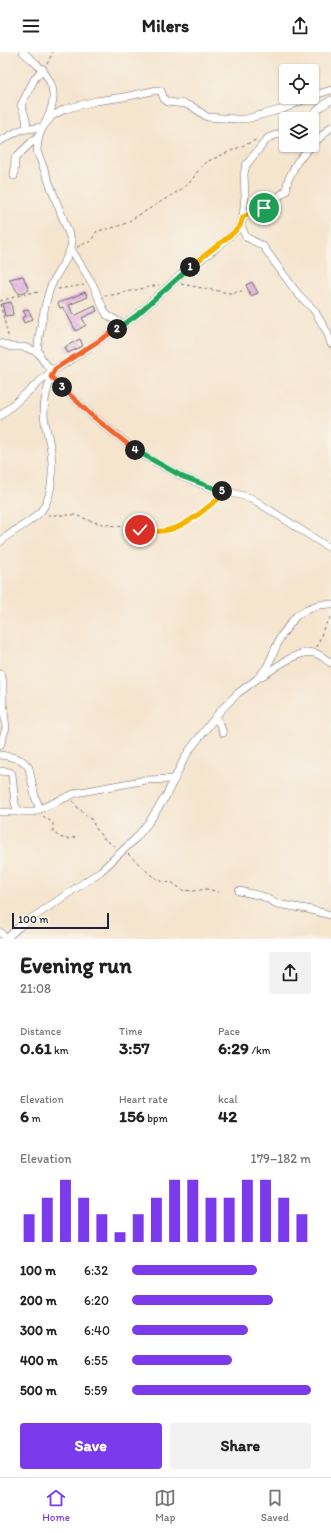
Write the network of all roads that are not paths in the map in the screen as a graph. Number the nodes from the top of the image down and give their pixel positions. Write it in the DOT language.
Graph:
graph roads {
  1 [pos="23,52"];
  2 [pos="43,69"];
  3 [pos="331,90"];
  4 [pos="319,94"];
  5 [pos="331,100"];
  6 [pos="295,104"];
  7 [pos="316,112"];
  8 [pos="43,127"];
  9 [pos="331,127"];
  10 [pos="27,128"];
  11 [pos="279,134"];
  12 [pos="39,135"];
  13 [pos="319,138"];
  14 [pos="0,141"];
  15 [pos="305,152"];
  16 [pos="14,176"];
  17 [pos="243,217"];
  18 [pos="240,226"];
  19 [pos="71,249"];
  20 [pos="124,325"];
  21 [pos="0,343"];
  22 [pos="331,344"];
  23 [pos="39,353"];
  24 [pos="53,372"];
  25 [pos="0,416"];
  26 [pos="0,542"];
  27 [pos="331,549"];
  28 [pos="331,604"];
  29 [pos="331,663"];
  30 [pos="0,674"];
  31 [pos="257,679"];
  32 [pos="215,718"];
  33 [pos="223,733"];
  34 [pos="0,746"];
  35 [pos="0,755"];
  36 [pos="0,771"];
  37 [pos="175,778"];
  38 [pos="40,809"];
  39 [pos="0,812"];
  40 [pos="19,812"];
  41 [pos="239,891"];
  42 [pos="331,915"];
  43 [pos="0,932"];
  44 [pos="6,939"];
  1 -- 2 [label="street"];
  2 -- 8 [label="street"];
  2 -- 10 [label="street"];
  3 -- 4 [label="street"];
  5 -- 7 [label="street"];
  6 -- 8 [label="street"];
  8 -- 10 [label="street"];
  8 -- 12 [label="street"];
  9 -- 13 [label="street"];
  10 -- 14 [label="street"];
  11 -- 17 [label="street"];
  12 -- 16 [label="street"];
  12 -- 19 [label="street"];
  15 -- 17 [label="street"];
  17 -- 18 [label="street"];
  18 -- 20 [label="street"];
  18 -- 22 [label="street"];
  19 -- 20 [label="street"];
  19 -- 23 [label="street"];
  20 -- 24 [label="street"];
  21 -- 23 [label="street"];
  23 -- 24 [label="street"];
  24 -- 25 [label="street"];
  24 -- 26 [label="street"];
  24 -- 27 [label="street"];
  28 -- 31 [label="street"];
  29 -- 31 [label="street"];
  30 -- 34 [label="street"];
  31 -- 32 [label="street"];
  32 -- 33 [label="street"];
  32 -- 37 [label="street"];
  35 -- 38 [label="street"];
  36 -- 40 [label="street"];
  37 -- 38 [label="street"];
  37 -- 44 [label="street"];
  38 -- 40 [label="street"];
  39 -- 40 [label="street"];
  41 -- 42 [label="street"];
  43 -- 44 [label="street"];
}
